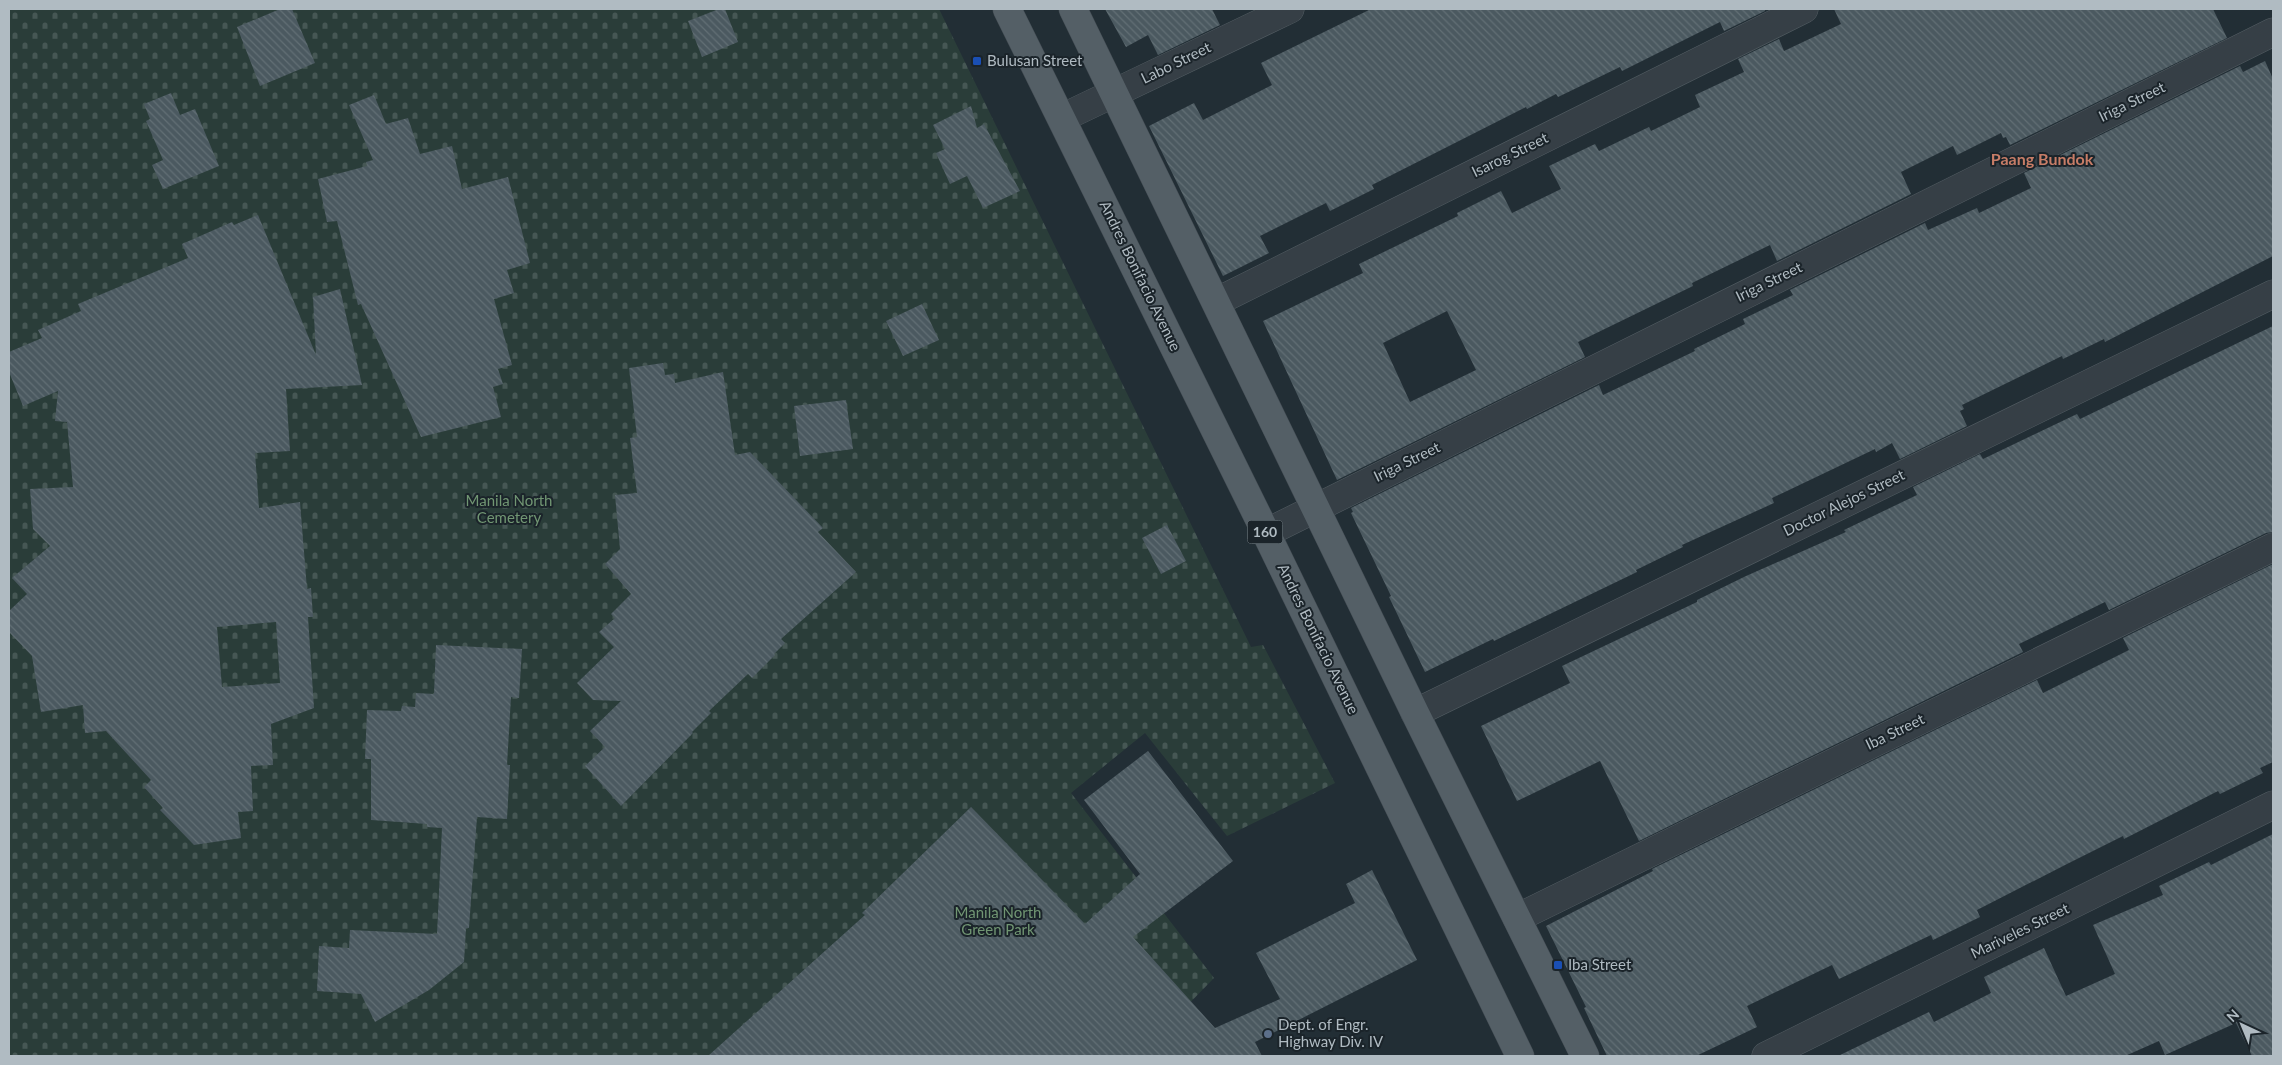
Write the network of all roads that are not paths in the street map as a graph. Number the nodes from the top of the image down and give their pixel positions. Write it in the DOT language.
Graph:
graph roads {
  1 [pos="1007,9"];
  2 [pos="1073,9"];
  3 [pos="1290,9"];
  4 [pos="1804,9"];
  5 [pos="2273,32"];
  6 [pos="1114,93"];
  7 [pos="1062,118"];
  8 [pos="2273,294"];
  9 [pos="1216,302"];
  10 [pos="1316,508"];
  11 [pos="1266,533"];
  12 [pos="2273,547"];
  13 [pos="1415,713"];
  14 [pos="2273,805"];
  15 [pos="1516,918"];
  16 [pos="1520,1056"];
  17 [pos="1585,1056"];
  18 [pos="1766,1056"];
  1 -- 7 [label="main road, Andres Bonifacio Avenue / 160"];
  2 -- 6 [label="main road"];
  3 -- 6 [label="street, Labo Street"];
  4 -- 9 [label="street, Isarog Street"];
  5 -- 10 [label="street, Iriga Street"];
  6 -- 7 [label="street, Labo Street"];
  6 -- 9 [label="main road"];
  7 -- 11 [label="main road, Andres Bonifacio Avenue / 160"];
  8 -- 13 [label="street, Doctor Alejos Street"];
  9 -- 10 [label="main road"];
  10 -- 11 [label="street, Iriga Street"];
  10 -- 13 [label="main road"];
  11 -- 16 [label="main road, Andres Bonifacio Avenue / 160"];
  12 -- 15 [label="street, Iba Street"];
  13 -- 15 [label="main road"];
  14 -- 18 [label="street, Mariveles Street"];
  15 -- 17 [label="main road"];
}
